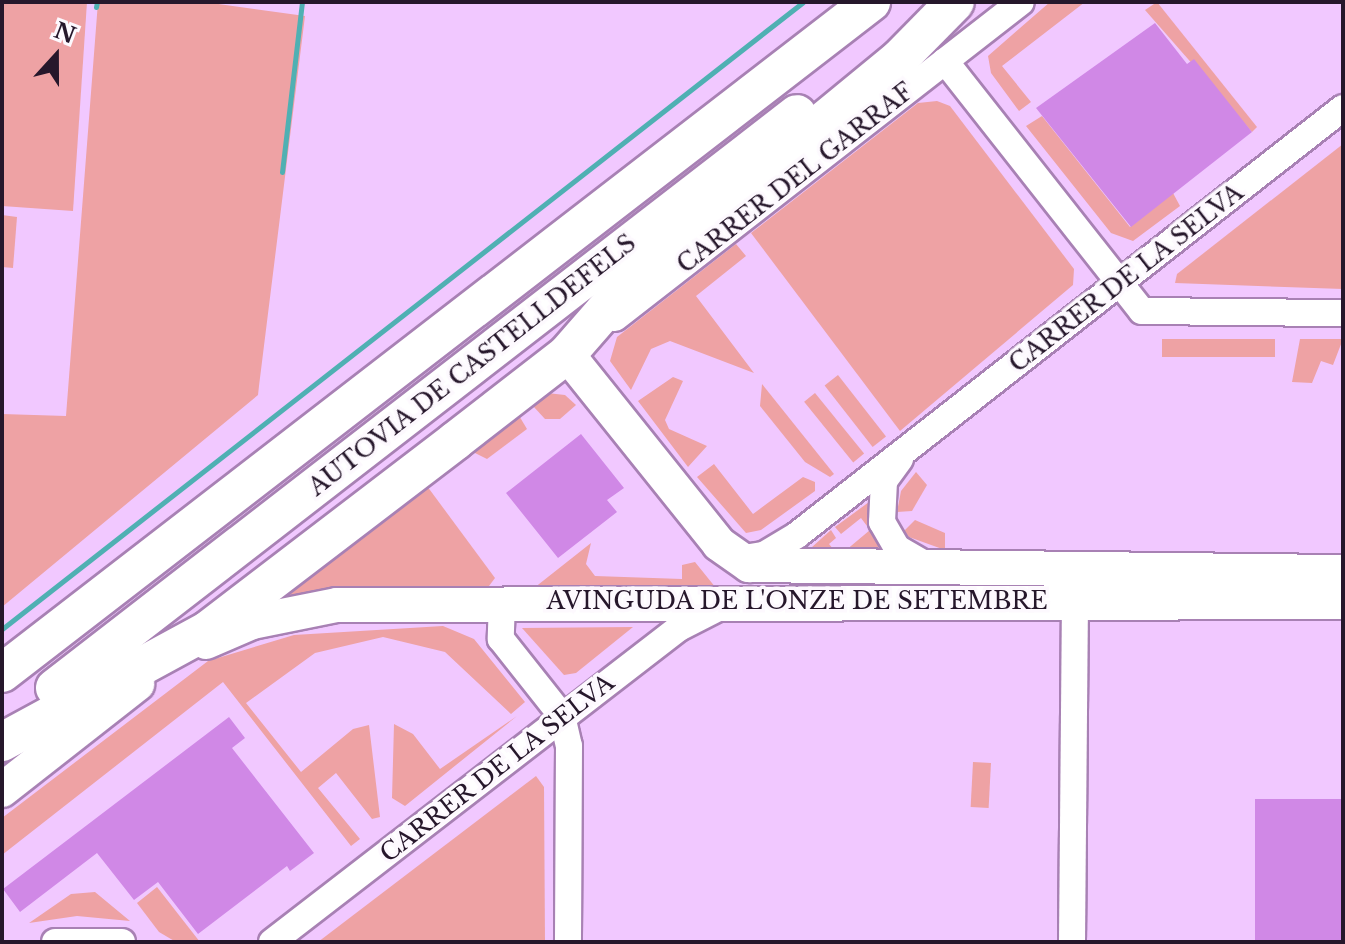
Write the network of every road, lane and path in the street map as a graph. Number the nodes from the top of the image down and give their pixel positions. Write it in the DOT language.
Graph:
graph roads {
  1 [pos="852,2"];
  2 [pos="871,2"];
  3 [pos="943,2"];
  4 [pos="955,2"];
  5 [pos="1021,2"];
  6 [pos="827,36"];
  7 [pos="945,61"];
  8 [pos="1343,108"];
  9 [pos="1120,285"];
  10 [pos="1343,313"];
  11 [pos="567,354"];
  12 [pos="907,447"];
  13 [pos="741,561"];
  14 [pos="936,570"];
  15 [pos="1343,572"];
  16 [pos="1075,585"];
  17 [pos="502,601"];
  18 [pos="727,602"];
  19 [pos="1343,602"];
  20 [pos="447,603"];
  21 [pos="252,622"];
  22 [pos="208,630"];
  23 [pos="501,639"];
  24 [pos="2,673"];
  25 [pos="562,716"];
  26 [pos="2,729"];
  27 [pos="2,742"];
  28 [pos="2,790"];
  29 [pos="55,942"];
  30 [pos="122,942"];
  31 [pos="272,942"];
  32 [pos="568,942"];
  33 [pos="1072,942"];
  1 -- 6 [label="highway"];
  2 -- 6 [label="highway, AUTOVIA DE CASTELLDEFELS"];
  3 -- 26 [label="highway, AUTOVIA DE CASTELLDEFELS"];
  4 -- 11 [label="highway"];
  5 -- 7 [label="street, CARRER DEL GARRAF"];
  6 -- 24 [label="highway, AUTOVIA DE CASTELLDEFELS"];
  7 -- 9 [label="street"];
  7 -- 11 [label="street, CARRER DEL GARRAF"];
  8 -- 9 [label="street, CARRER DE LA SELVA"];
  9 -- 10 [label="street"];
  9 -- 12 [label="street, CARRER DE LA SELVA"];
  11 -- 13 [label="main road"];
  11 -- 22 [label="highway"];
  12 -- 13 [label="street, CARRER DE LA SELVA"];
  12 -- 14 [label="street, CARRER DE LA SELVA"];
  13 -- 14 [label="main road, AVINGUDA DE L'ONZE DE SETEMBRE"];
  14 -- 16 [label="main road, AVINGUDA DE L'ONZE DE SETEMBRE"];
  15 -- 16 [label="main road, AVINGUDA DE L'ONZE DE SETEMBRE"];
  16 -- 18 [label="main road, AVINGUDA DE L'ONZE DE SETEMBRE"];
  16 -- 19 [label="main road, AVINGUDA DE L'ONZE DE SETEMBRE"];
  16 -- 33 [label="street"];
  17 -- 18 [label="main road, AVINGUDA DE L'ONZE DE SETEMBRE"];
  17 -- 20 [label="main road, AVINGUDA DE L'ONZE DE SETEMBRE"];
  17 -- 23 [label="street"];
  18 -- 25 [label="street, CARRER DE LA SELVA"];
  20 -- 21 [label="main road, AVINGUDA DE L'ONZE DE SETEMBRE"];
  20 -- 23 [label="street"];
  21 -- 22 [label="highway"];
  21 -- 28 [label="main road"];
  22 -- 27 [label="highway"];
  23 -- 25 [label="street"];
  25 -- 31 [label="street, CARRER DE LA SELVA"];
  25 -- 32 [label="street"];
  29 -- 30 [label="street"];
}
